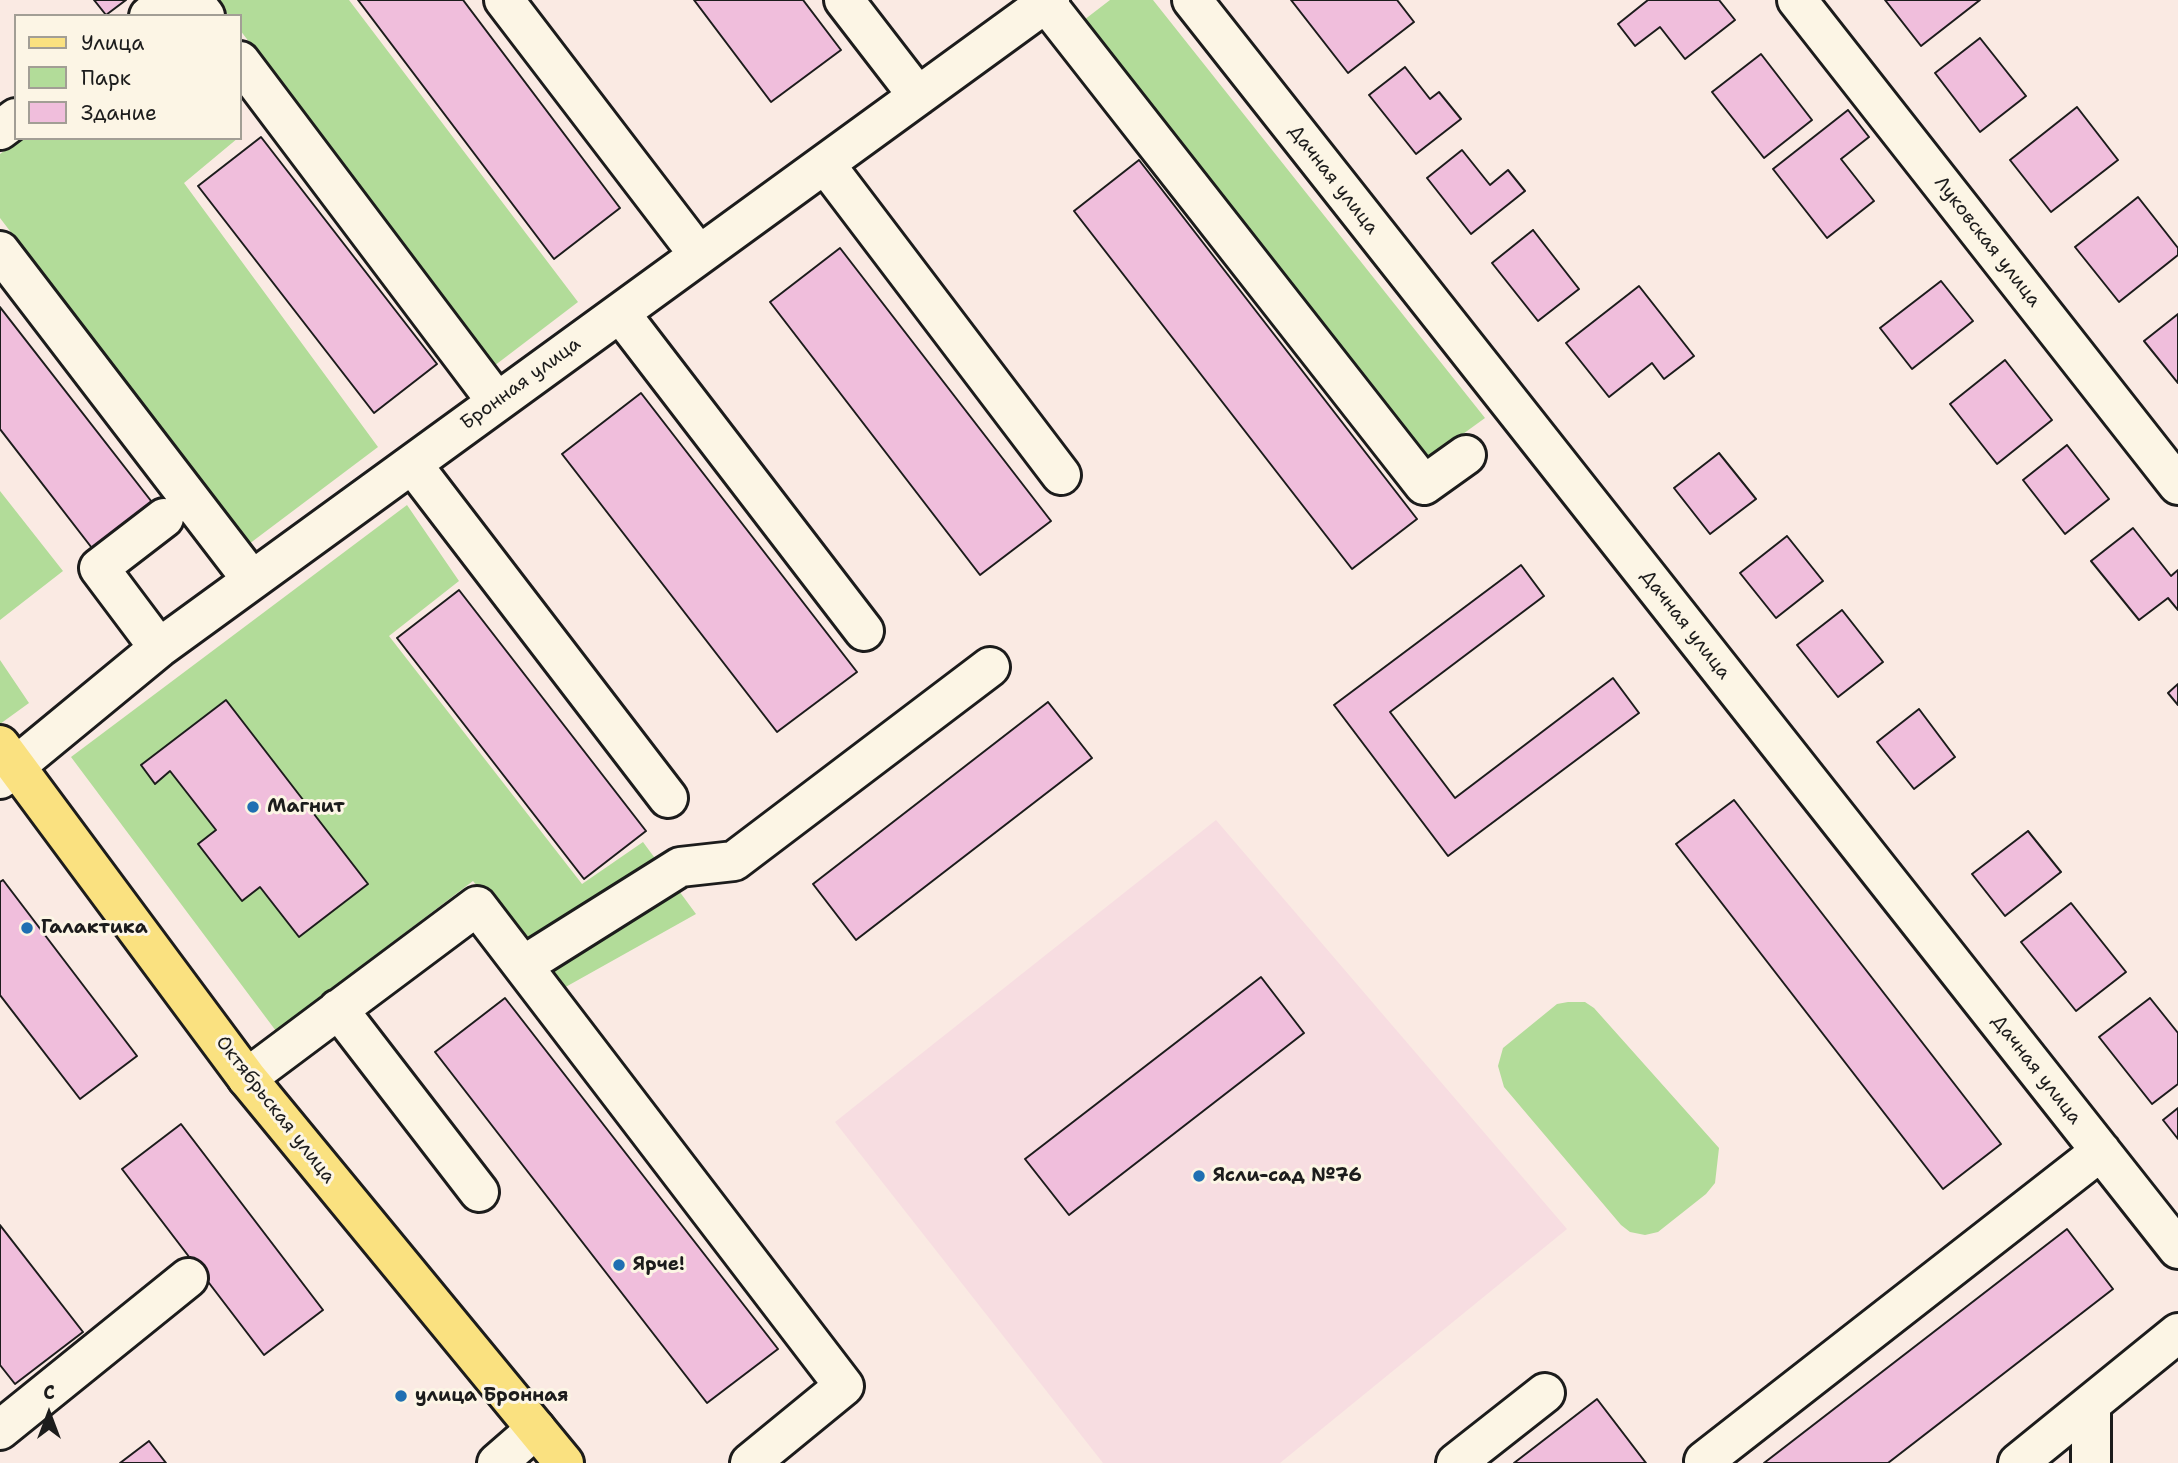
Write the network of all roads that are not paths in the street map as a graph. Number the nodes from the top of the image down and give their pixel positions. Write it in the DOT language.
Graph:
graph roads {
  1 [pos="170,0"];
  2 [pos="504,0"];
  3 [pos="844,0"];
  4 [pos="1192,0"];
  5 [pos="1797,0"];
  6 [pos="1048,1"];
  7 [pos="152,14"];
  8 [pos="242,64"];
  9 [pos="918,96"];
  10 [pos="825,164"];
  11 [pos="0,251"];
  12 [pos="699,255"];
  13 [pos="620,313"];
  14 [pos="497,402"];
  15 [pos="1466,455"];
  16 [pos="412,464"];
  17 [pos="1061,475"];
  18 [pos="2178,485"];
  19 [pos="164,518"];
  20 [pos="251,580"];
  21 [pos="864,631"];
  22 [pos="159,648"];
  23 [pos="990,667"];
  24 [pos="5,764"];
  25 [pos="668,798"];
  26 [pos="524,965"];
  27 [pos="338,1009"];
  28 [pos="247,1078"];
  29 [pos="2101,1151"];
  30 [pos="478,1192"];
  31 [pos="2178,1249"];
  32 [pos="188,1278"];
  33 [pos="2178,1334"];
  34 [pos="1545,1393"];
  35 [pos="2091,1405"];
  36 [pos="536,1429"];
  37 [pos="0,1430"];
  38 [pos="759,1460"];
  39 [pos="1704,1461"];
  40 [pos="497,1463"];
  41 [pos="564,1463"];
  42 [pos="1456,1463"];
  43 [pos="2018,1463"];
  44 [pos="2091,1463"];
  1 -- 7 [label="street"];
  2 -- 12 [label="street"];
  3 -- 9 [label="street"];
  4 -- 29 [label="street, Дачная улица"];
  5 -- 18 [label="street, Луковская улица"];
  6 -- 9 [label="street, Бронная улица"];
  6 -- 15 [label="street"];
  8 -- 14 [label="street"];
  9 -- 10 [label="street, Бронная улица"];
  10 -- 12 [label="street, Бронная улица"];
  10 -- 17 [label="street"];
  11 -- 20 [label="street"];
  12 -- 13 [label="street, Бронная улица"];
  13 -- 14 [label="street, Бронная улица"];
  13 -- 21 [label="street"];
  14 -- 16 [label="street, Бронная улица"];
  16 -- 20 [label="street, Бронная улица"];
  16 -- 25 [label="street"];
  19 -- 22 [label="street"];
  20 -- 22 [label="street, Бронная улица"];
  22 -- 24 [label="street, Бронная улица"];
  23 -- 26 [label="street"];
  24 -- 28 [label="main road, Октябрьская улица"];
  26 -- 27 [label="street"];
  26 -- 38 [label="street"];
  27 -- 28 [label="street"];
  27 -- 30 [label="street"];
  28 -- 36 [label="main road, Октябрьская улица"];
  29 -- 31 [label="street, Дачная улица"];
  29 -- 39 [label="street"];
  32 -- 37 [label="street"];
  33 -- 35 [label="street"];
  34 -- 42 [label="street"];
  35 -- 43 [label="street"];
  35 -- 44 [label="street"];
  36 -- 40 [label="street"];
  36 -- 41 [label="main road, Октябрьская улица"];
}
